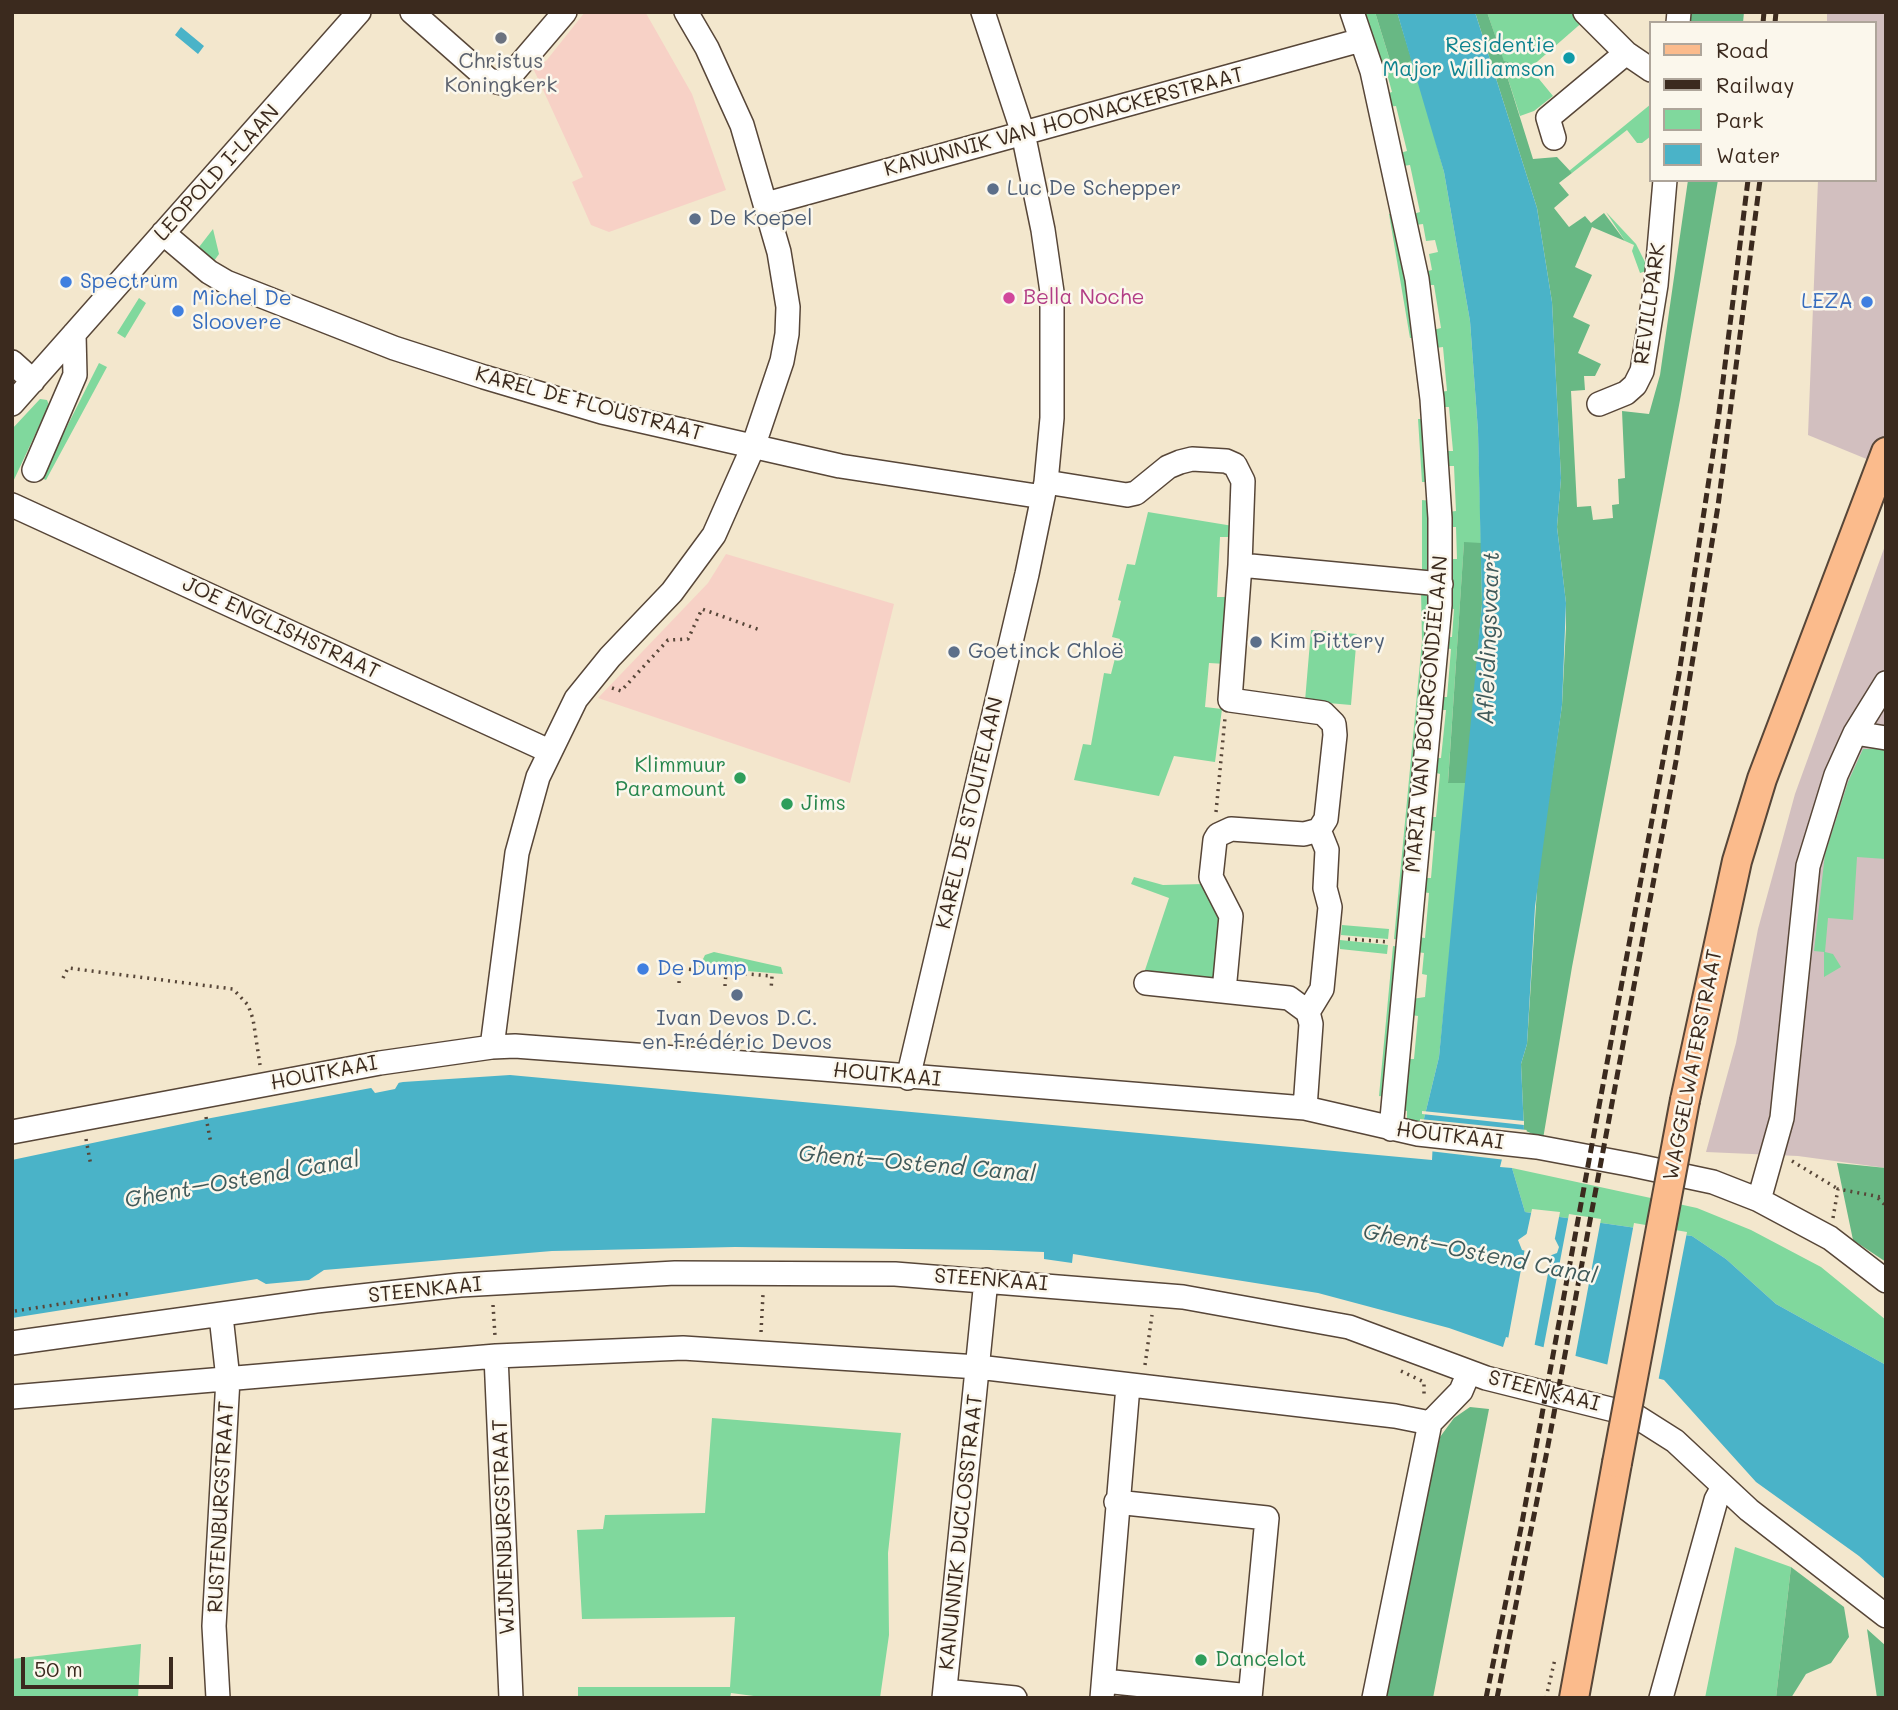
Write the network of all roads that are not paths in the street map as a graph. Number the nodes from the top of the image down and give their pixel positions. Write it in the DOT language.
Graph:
graph roads {
  1 [pos="359,12"];
  2 [pos="412,12"];
  3 [pos="565,12"];
  4 [pos="686,12"];
  5 [pos="983,12"];
  6 [pos="1352,12"];
  7 [pos="1585,12"];
  8 [pos="1361,40"];
  9 [pos="1626,53"];
  10 [pos="1650,69"];
  11 [pos="1023,133"];
  12 [pos="1554,138"];
  13 [pos="1665,182"];
  14 [pos="766,204"];
  15 [pos="163,233"];
  16 [pos="74,334"];
  17 [pos="12,362"];
  18 [pos="33,381"];
  19 [pos="12,404"];
  20 [pos="1599,404"];
  21 [pos="753,447"];
  22 [pos="1886,452"];
  23 [pos="34,470"];
  24 [pos="1044,490"];
  25 [pos="14,510"];
  26 [pos="1240,565"];
  27 [pos="1441,584"];
  28 [pos="1886,682"];
  29 [pos="1855,733"];
  30 [pos="1886,738"];
  31 [pos="549,751"];
  32 [pos="1319,830"];
  33 [pos="1146,983"];
  34 [pos="1224,991"];
  35 [pos="1308,1012"];
  36 [pos="492,1047"];
  37 [pos="908,1078"];
  38 [pos="1305,1108"];
  39 [pos="1391,1129"];
  40 [pos="12,1132"];
  41 [pos="1759,1200"];
  42 [pos="986,1280"];
  43 [pos="1886,1281"];
  44 [pos="221,1316"];
  45 [pos="12,1343"];
  46 [pos="496,1356"];
  47 [pos="978,1367"];
  48 [pos="1469,1372"];
  49 [pos="228,1379"];
  50 [pos="1135,1386"];
  51 [pos="12,1397"];
  52 [pos="1430,1423"];
  53 [pos="1723,1487"];
  54 [pos="1116,1502"];
  55 [pos="1886,1616"];
  56 [pos="1103,1689"];
  57 [pos="944,1694"];
  58 [pos="1250,1697"];
  59 [pos="218,1698"];
  60 [pos="511,1698"];
  61 [pos="1016,1698"];
  62 [pos="1374,1698"];
  63 [pos="1574,1698"];
  64 [pos="1661,1698"];
  1 -- 15 [label="street, LEOPOLD I-LAAN"];
  2 -- 3 [label="street"];
  4 -- 14 [label="street"];
  5 -- 11 [label="street, KAREL DE STOUTELAAN"];
  6 -- 8 [label="street, MARIA VAN BOURGONDIËLAAN"];
  7 -- 9 [label="street"];
  8 -- 11 [label="street, KANUNNIK VAN HOONACKERSTRAAT"];
  8 -- 27 [label="street, MARIA VAN BOURGONDIËLAAN"];
  9 -- 10 [label="street"];
  9 -- 12 [label="street"];
  11 -- 14 [label="street, KANUNNIK VAN HOONACKERSTRAAT"];
  11 -- 24 [label="street, KAREL DE STOUTELAAN"];
  13 -- 20 [label="street, REVILLPARK"];
  14 -- 21 [label="street"];
  15 -- 16 [label="street, LEOPOLD I-LAAN"];
  15 -- 21 [label="street, KAREL DE FLOUSTRAAT"];
  16 -- 18 [label="street, LEOPOLD I-LAAN"];
  16 -- 23 [label="street"];
  17 -- 18 [label="street"];
  18 -- 19 [label="street, LEOPOLD I-LAAN"];
  21 -- 24 [label="street, KAREL DE FLOUSTRAAT"];
  21 -- 31 [label="street"];
  22 -- 63 [label="main road, WAGGELWATERSTRAAT, bridge"];
  24 -- 26 [label="street, KAREL DE FLOUSTRAAT"];
  24 -- 37 [label="street, KAREL DE STOUTELAAN"];
  25 -- 31 [label="street, JOE ENGLISHSTRAAT"];
  26 -- 27 [label="street"];
  26 -- 32 [label="street"];
  27 -- 39 [label="street, MARIA VAN BOURGONDIËLAAN"];
  28 -- 29 [label="street"];
  29 -- 30 [label="street"];
  29 -- 41 [label="street"];
  31 -- 36 [label="street"];
  32 -- 34 [label="street"];
  32 -- 35 [label="street"];
  33 -- 34 [label="street"];
  34 -- 35 [label="street"];
  35 -- 38 [label="street"];
  36 -- 37 [label="street, HOUTKAAI"];
  36 -- 40 [label="street, HOUTKAAI"];
  37 -- 38 [label="street, HOUTKAAI"];
  38 -- 39 [label="street, HOUTKAAI"];
  39 -- 41 [label="street, HOUTKAAI"];
  41 -- 43 [label="street, HOUTKAAI"];
  42 -- 44 [label="street, STEENKAAI"];
  42 -- 47 [label="street, KANUNNIK DUCLOSSTRAAT"];
  42 -- 48 [label="street, STEENKAAI"];
  44 -- 45 [label="street, STEENKAAI"];
  44 -- 49 [label="street, RUSTENBURGSTRAAT"];
  46 -- 47 [label="street"];
  46 -- 49 [label="street"];
  46 -- 60 [label="street, WIJNENBURGSTRAAT"];
  47 -- 50 [label="street"];
  47 -- 57 [label="street, KANUNNIK DUCLOSSTRAAT"];
  48 -- 52 [label="street"];
  48 -- 53 [label="street, STEENKAAI"];
  49 -- 51 [label="street"];
  49 -- 59 [label="street, RUSTENBURGSTRAAT"];
  50 -- 52 [label="street"];
  50 -- 54 [label="street"];
  52 -- 62 [label="street"];
  53 -- 55 [label="street, STEENKAAI"];
  53 -- 64 [label="street"];
  54 -- 56 [label="street"];
  54 -- 58 [label="street"];
  56 -- 58 [label="street"];
  57 -- 61 [label="street"];
}
